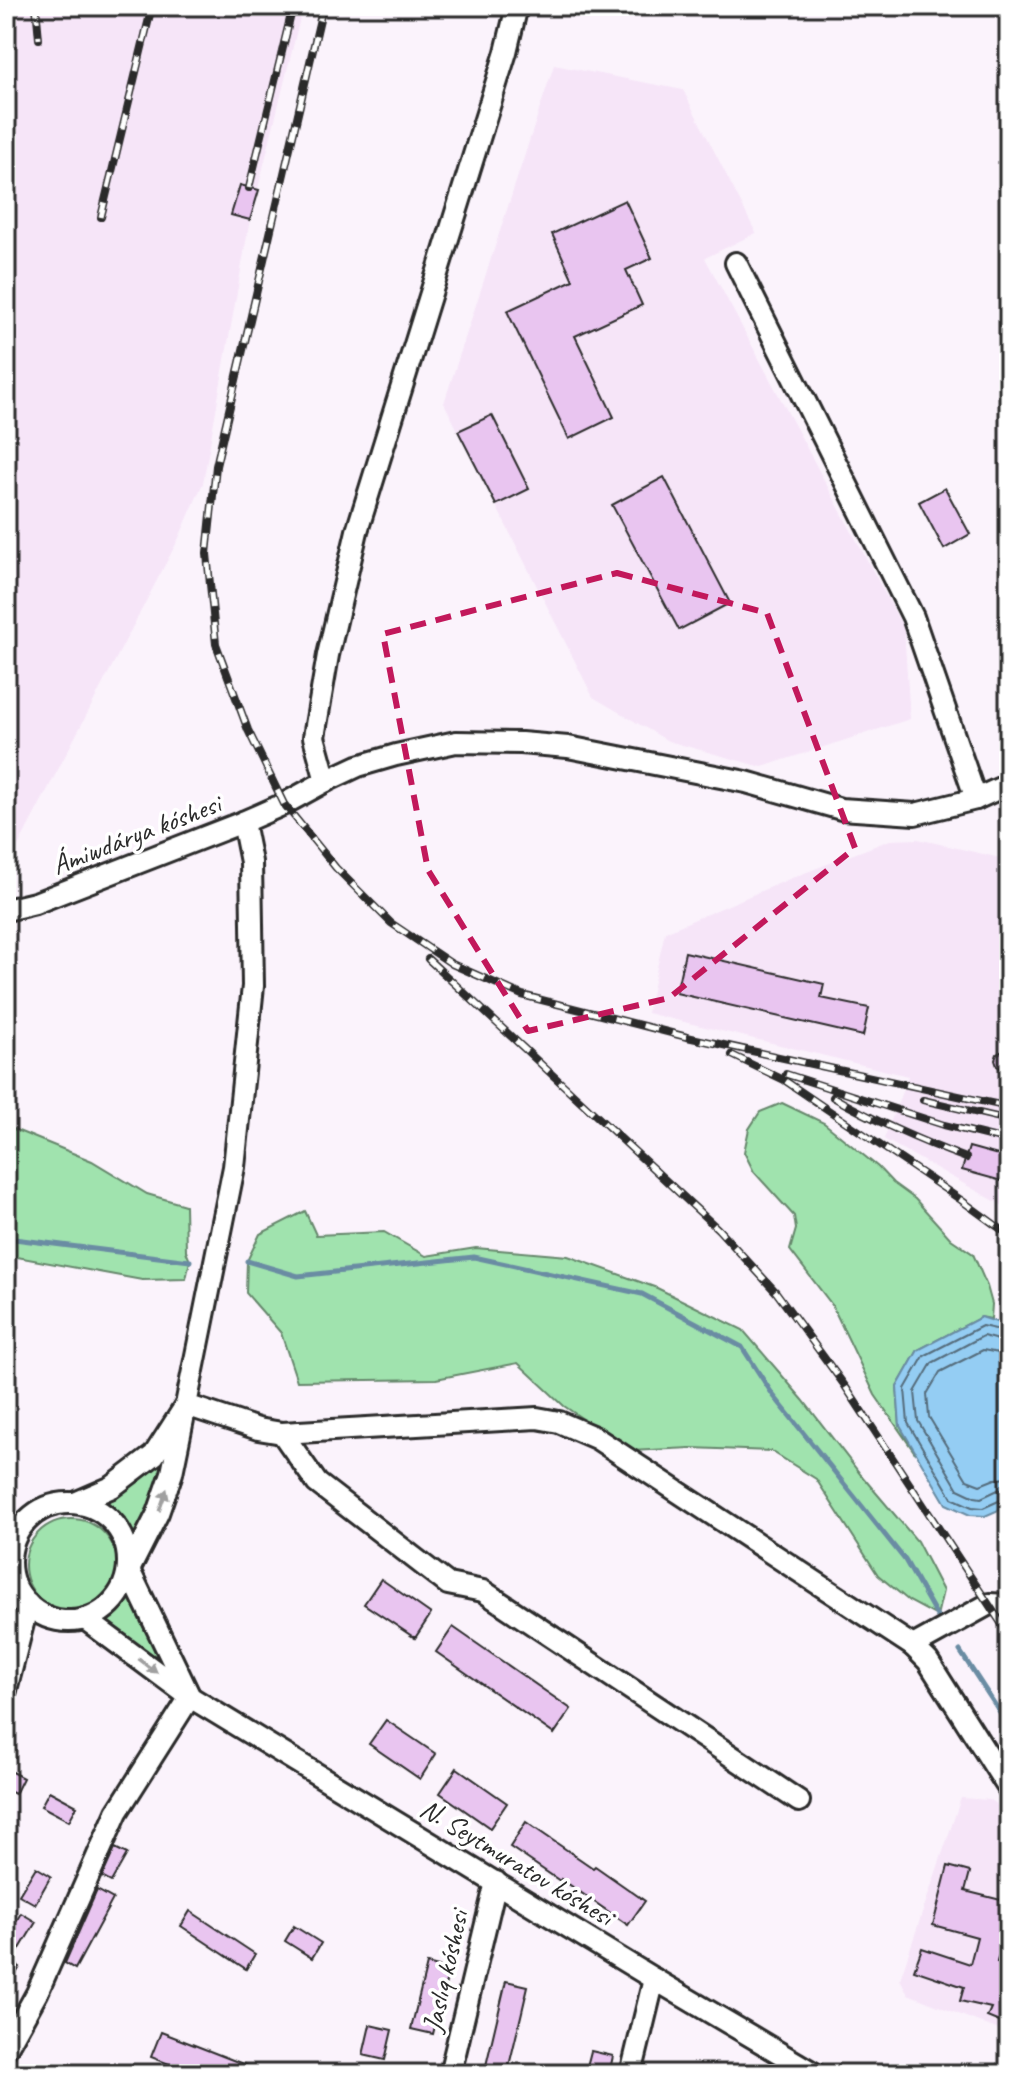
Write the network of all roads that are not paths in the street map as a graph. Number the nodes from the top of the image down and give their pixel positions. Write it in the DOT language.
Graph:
graph roads {
  1 [pos="517,6"];
  2 [pos="736,263"];
  3 [pos="326,781"];
  4 [pos="1009,784"];
  5 [pos="976,799"];
  6 [pos="243,822"];
  7 [pos="6,910"];
  8 [pos="186,1405"];
  9 [pos="282,1433"];
  10 [pos="75,1503"];
  11 [pos="27,1520"];
  12 [pos="6,1524"];
  13 [pos="129,1570"];
  14 [pos="6,1598"];
  15 [pos="28,1604"];
  16 [pos="1009,1605"];
  17 [pos="85,1619"];
  18 [pos="913,1646"];
  19 [pos="6,1690"];
  20 [pos="190,1697"];
  21 [pos="1009,1789"];
  22 [pos="799,1801"];
  23 [pos="496,1882"];
  24 [pos="654,1979"];
  25 [pos="6,2049"];
  26 [pos="450,2074"];
  27 [pos="631,2074"];
  28 [pos="815,2074"];
  1 -- 3 [label="street"];
  2 -- 5 [label="street"];
  3 -- 5 [label="street, Ámiwdárya kóshesi"];
  3 -- 6 [label="street, Ámiwdárya kóshesi"];
  4 -- 5 [label="street, Ámiwdárya kóshesi"];
  6 -- 7 [label="street, Ámiwdárya kóshesi"];
  6 -- 8 [label="street"];
  8 -- 9 [label="street"];
  8 -- 10 [label="street"];
  13 -- 8 [label="street, one-way"];
  9 -- 18 [label="street"];
  9 -- 22 [label="street"];
  10 -- 11 [label="street"];
  10 -- 13 [label="street"];
  11 -- 12 [label="street"];
  11 -- 15 [label="street"];
  13 -- 17 [label="street"];
  13 -- 20 [label="street"];
  14 -- 15 [label="street"];
  15 -- 17 [label="street"];
  15 -- 19 [label="street"];
  16 -- 18 [label="street"];
  17 -- 20 [label="street, N. Seytmuratov kóshesi, one-way"];
  18 -- 21 [label="street"];
  20 -- 23 [label="street, N. Seytmuratov kóshesi"];
  20 -- 25 [label="street"];
  23 -- 24 [label="street, N. Seytmuratov kóshesi"];
  23 -- 26 [label="street, Jaslıq kóshesi"];
  24 -- 27 [label="street"];
  24 -- 28 [label="street, N. Seytmuratov kóshesi"];
}
